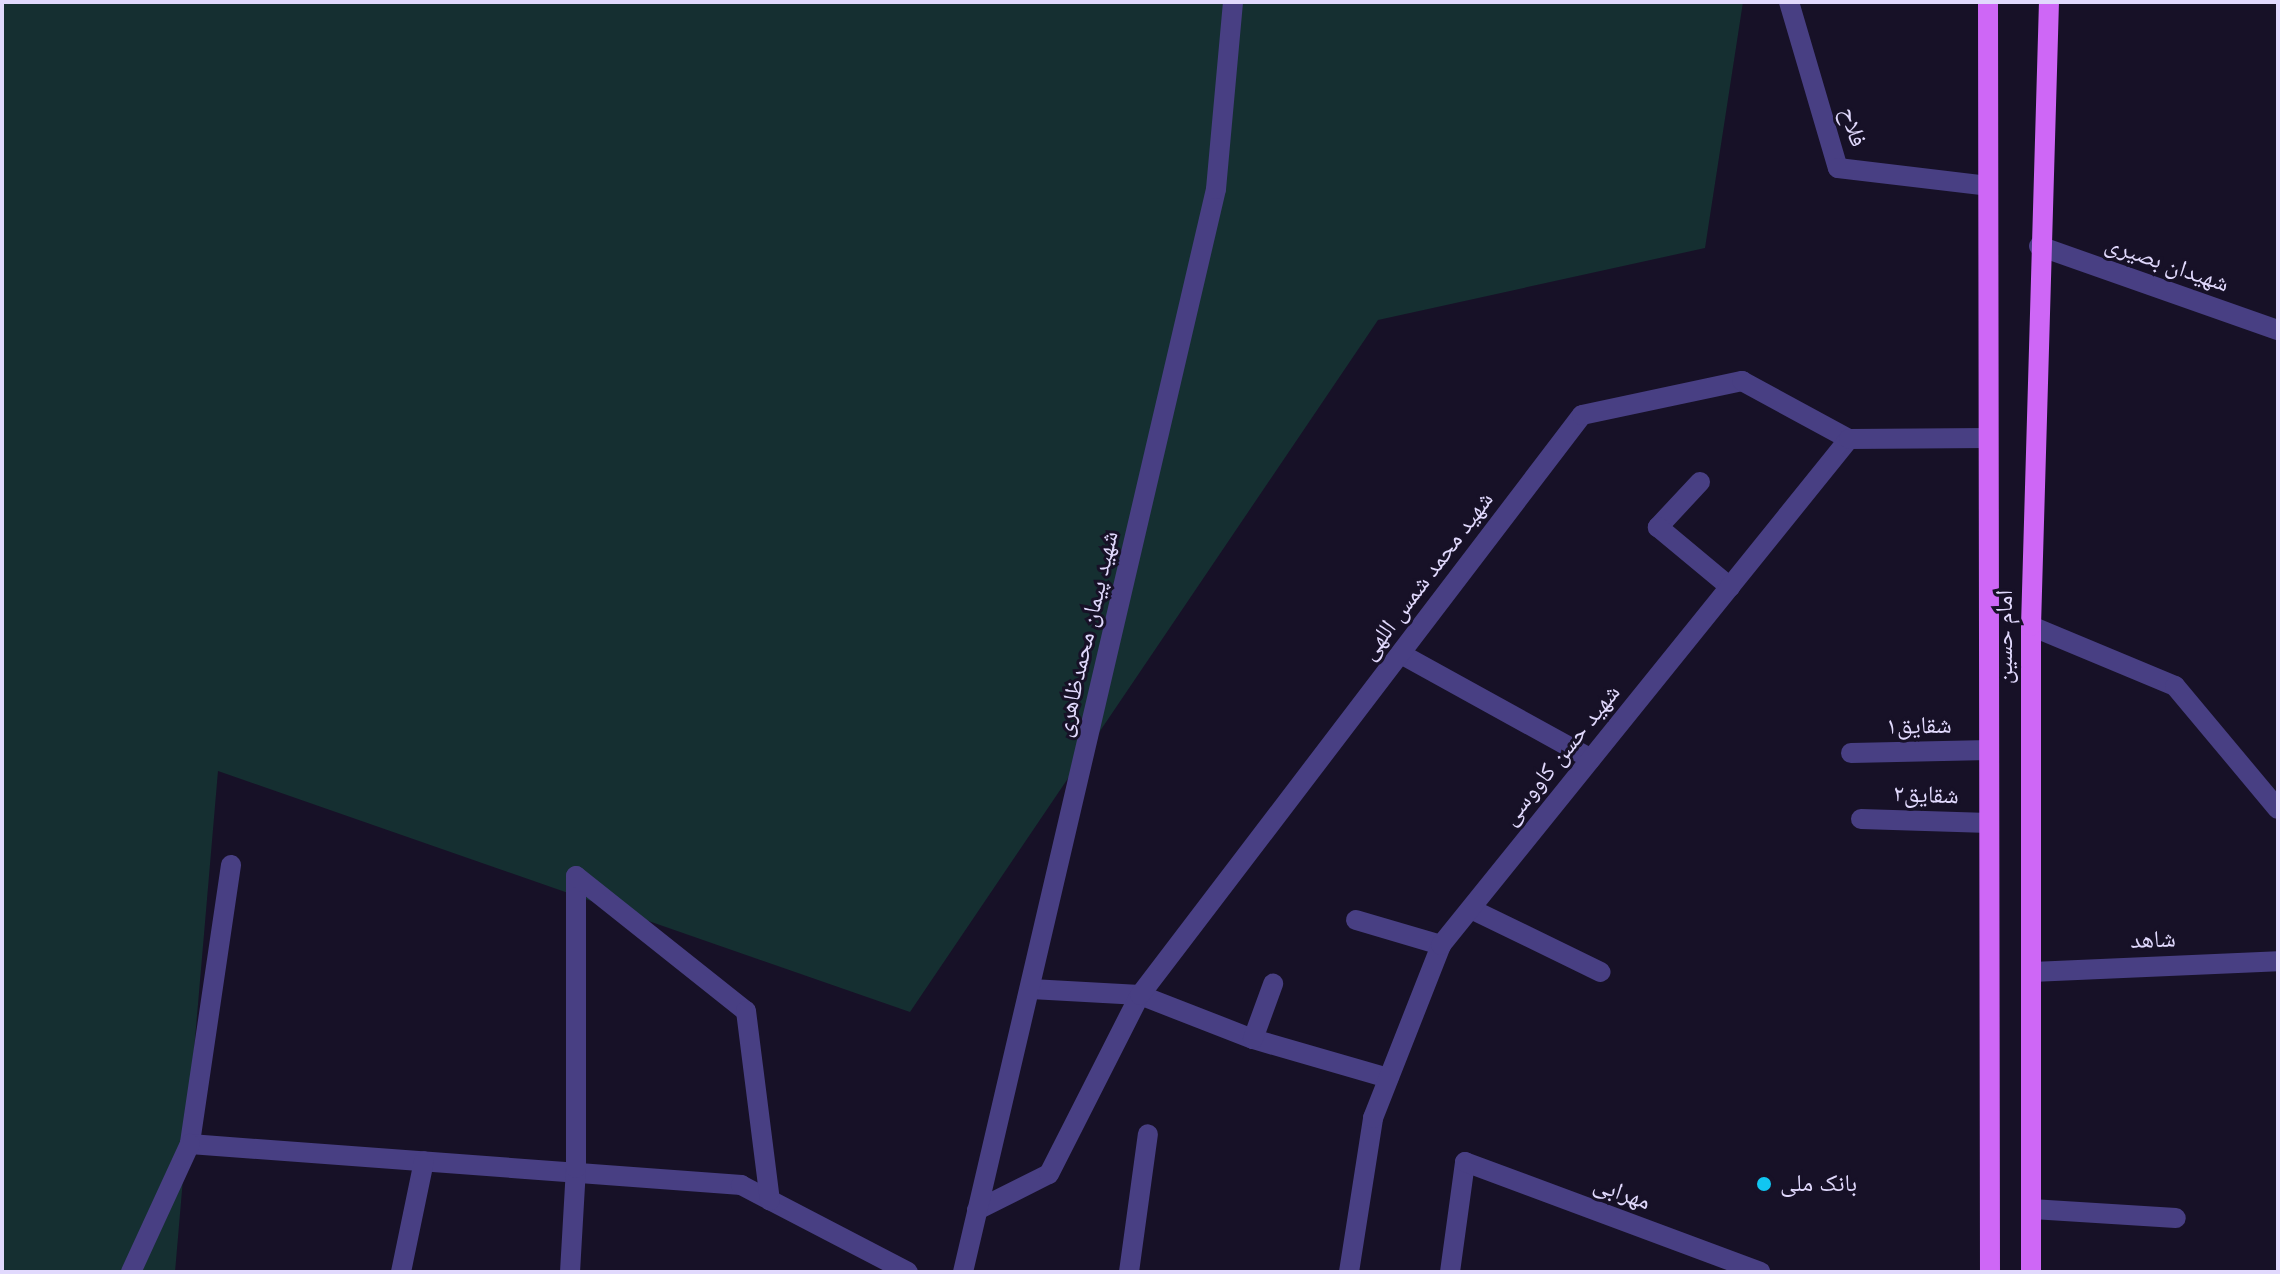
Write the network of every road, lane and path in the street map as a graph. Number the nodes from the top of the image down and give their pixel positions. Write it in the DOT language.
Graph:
graph roads {
  1 [pos="1233,2"];
  2 [pos="1789,2"];
  3 [pos="1988,2"];
  4 [pos="2049,2"];
  5 [pos="1988,186"];
  6 [pos="2039,246"];
  7 [pos="2278,330"];
  8 [pos="1988,438"];
  9 [pos="1849,439"];
  10 [pos="1700,482"];
  11 [pos="1730,587"];
  12 [pos="2031,626"];
  13 [pos="1401,654"];
  14 [pos="1989,750"];
  15 [pos="1851,753"];
  16 [pos="1591,759"];
  17 [pos="2278,809"];
  18 [pos="1861,819"];
  19 [pos="1989,823"];
  20 [pos="231,865"];
  21 [pos="1471,909"];
  22 [pos="1356,920"];
  23 [pos="1441,945"];
  24 [pos="2278,961"];
  25 [pos="1601,972"];
  26 [pos="2031,972"];
  27 [pos="1273,984"];
  28 [pos="1031,989"];
  29 [pos="1140,995"];
  30 [pos="1253,1039"];
  31 [pos="1388,1078"];
  32 [pos="1148,1134"];
  33 [pos="190,1144"];
  34 [pos="424,1161"];
  35 [pos="576,1168"];
  36 [pos="770,1200"];
  37 [pos="2031,1209"];
  38 [pos="977,1210"];
  39 [pos="2176,1218"];
  40 [pos="131,1272"];
  41 [pos="401,1272"];
  42 [pos="570,1272"];
  43 [pos="908,1272"];
  44 [pos="963,1272"];
  45 [pos="1129,1272"];
  46 [pos="1349,1272"];
  47 [pos="1450,1272"];
  48 [pos="1760,1272"];
  49 [pos="1990,1272"];
  50 [pos="2031,1272"];
  1 -- 28 [label="street, شهید پیمان محمدظاهری"];
  2 -- 5 [label="street, فلاح"];
  3 -- 5 [label="main road, امام حسین"];
  4 -- 6 [label="main road, امام حسین"];
  5 -- 8 [label="main road, امام حسین"];
  6 -- 7 [label="street, شهیدان بصیری"];
  6 -- 12 [label="main road, امام حسین"];
  8 -- 9 [label="street"];
  8 -- 14 [label="main road, امام حسین"];
  9 -- 11 [label="street, شهید حسن کاووسی"];
  9 -- 13 [label="street, شهید محمد شمس اللهی"];
  10 -- 11 [label="street"];
  11 -- 16 [label="street, شهید حسن کاووسی"];
  12 -- 17 [label="street"];
  12 -- 26 [label="main road, امام حسین"];
  13 -- 16 [label="street"];
  13 -- 29 [label="street, شهید محمد شمس اللهی"];
  14 -- 15 [label="street, شقایق۱"];
  14 -- 19 [label="main road, امام حسین"];
  16 -- 21 [label="street, شهید حسن کاووسی"];
  18 -- 19 [label="street, شقایق۲"];
  19 -- 49 [label="main road, امام حسین"];
  20 -- 33 [label="street"];
  21 -- 23 [label="street, شهید حسن کاووسی"];
  21 -- 25 [label="street"];
  22 -- 23 [label="street"];
  23 -- 31 [label="street, شهید حسن کاووسی"];
  24 -- 26 [label="street, شاهد"];
  26 -- 37 [label="main road, امام حسین"];
  27 -- 30 [label="street"];
  28 -- 29 [label="street"];
  28 -- 38 [label="street, شهید پیمان محمدظاهری"];
  29 -- 30 [label="street"];
  29 -- 38 [label="street, شهید محمد شمس اللهی"];
  30 -- 31 [label="street"];
  31 -- 46 [label="street, شهید حسن کاووسی"];
  32 -- 45 [label="street"];
  33 -- 34 [label="street"];
  33 -- 40 [label="street"];
  34 -- 35 [label="street"];
  34 -- 41 [label="street"];
  35 -- 36 [label="street"];
  35 -- 36 [label="street"];
  35 -- 42 [label="street"];
  36 -- 43 [label="street"];
  37 -- 39 [label="street"];
  37 -- 50 [label="main road, امام حسین"];
  38 -- 44 [label="street, شهید پیمان محمدظاهری"];
  47 -- 48 [label="street, مهرابی"];
}
